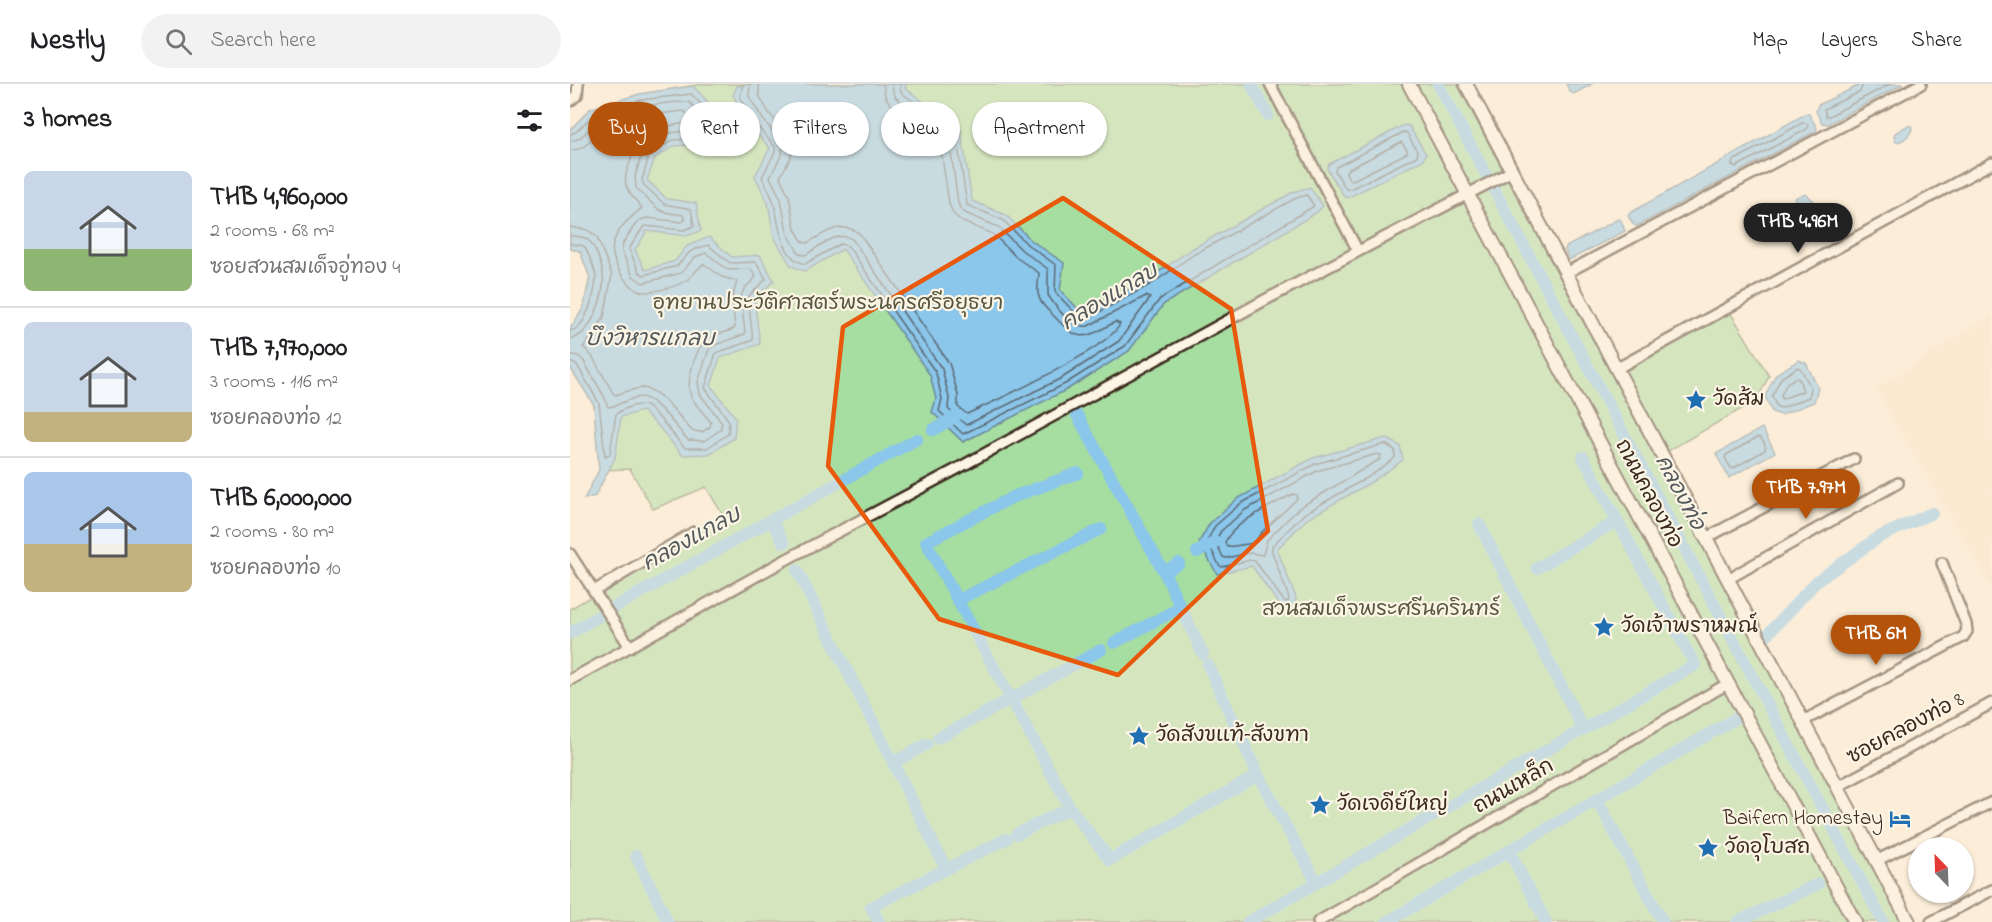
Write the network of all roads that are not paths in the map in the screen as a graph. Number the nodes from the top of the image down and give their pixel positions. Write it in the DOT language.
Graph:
graph roads {
  1 [pos="578,84"];
  2 [pos="1270,84"];
  3 [pos="1409,84"];
  4 [pos="1466,84"];
  5 [pos="1921,84"];
  6 [pos="570,101"];
  7 [pos="1992,163"];
  8 [pos="1506,174"];
  9 [pos="1472,192"];
  10 [pos="1358,251"];
  11 [pos="1566,273"];
  12 [pos="1616,369"];
  13 [pos="1854,459"];
  14 [pos="1898,483"];
  15 [pos="694,532"];
  16 [pos="1706,538"];
  17 [pos="570,554"];
  18 [pos="1942,563"];
  19 [pos="1728,579"];
  20 [pos="594,591"];
  21 [pos="630,647"];
  22 [pos="570,680"];
  23 [pos="1727,684"];
  24 [pos="1992,703"];
  25 [pos="1803,721"];
  26 [pos="1837,787"];
  27 [pos="1992,802"];
  28 [pos="1876,861"];
  29 [pos="1992,890"];
  30 [pos="1318,922"];
  31 [pos="1855,922"];
  32 [pos="1909,922"];
  33 [pos="1931,922"];
  1 -- 6 [label="street"];
  2 -- 10 [label="street"];
  3 -- 9 [label="street, ถนนคลองท่อ"];
  4 -- 8 [label="street, ถนนคลองท่อ"];
  5 -- 11 [label="street"];
  7 -- 12 [label="street"];
  8 -- 9 [label="street"];
  8 -- 11 [label="street, ถนนคลองท่อ"];
  9 -- 10 [label="street"];
  9 -- 23 [label="street, ถนนคลองท่อ"];
  10 -- 21 [label="street"];
  11 -- 12 [label="street, ถนนคลองท่อ"];
  12 -- 16 [label="street, ถนนคลองท่อ"];
  13 -- 16 [label="street"];
  14 -- 19 [label="street"];
  15 -- 20 [label="street"];
  16 -- 19 [label="street, ถนนคลองท่อ"];
  17 -- 20 [label="street"];
  18 -- 25 [label="street"];
  19 -- 25 [label="street, ถนนคลองท่อ"];
  20 -- 21 [label="street"];
  21 -- 22 [label="street"];
  23 -- 30 [label="street, ถนนเหล็ก"];
  23 -- 31 [label="street, ถนนคลองท่อ"];
  24 -- 26 [label="street, ซอยคลองท่อ 8"];
  25 -- 26 [label="street, ถนนคลองท่อ"];
  26 -- 28 [label="street, ถนนคลองท่อ"];
  27 -- 28 [label="street"];
  28 -- 32 [label="street, ถนนคลองท่อ"];
  29 -- 33 [label="street"];
}
